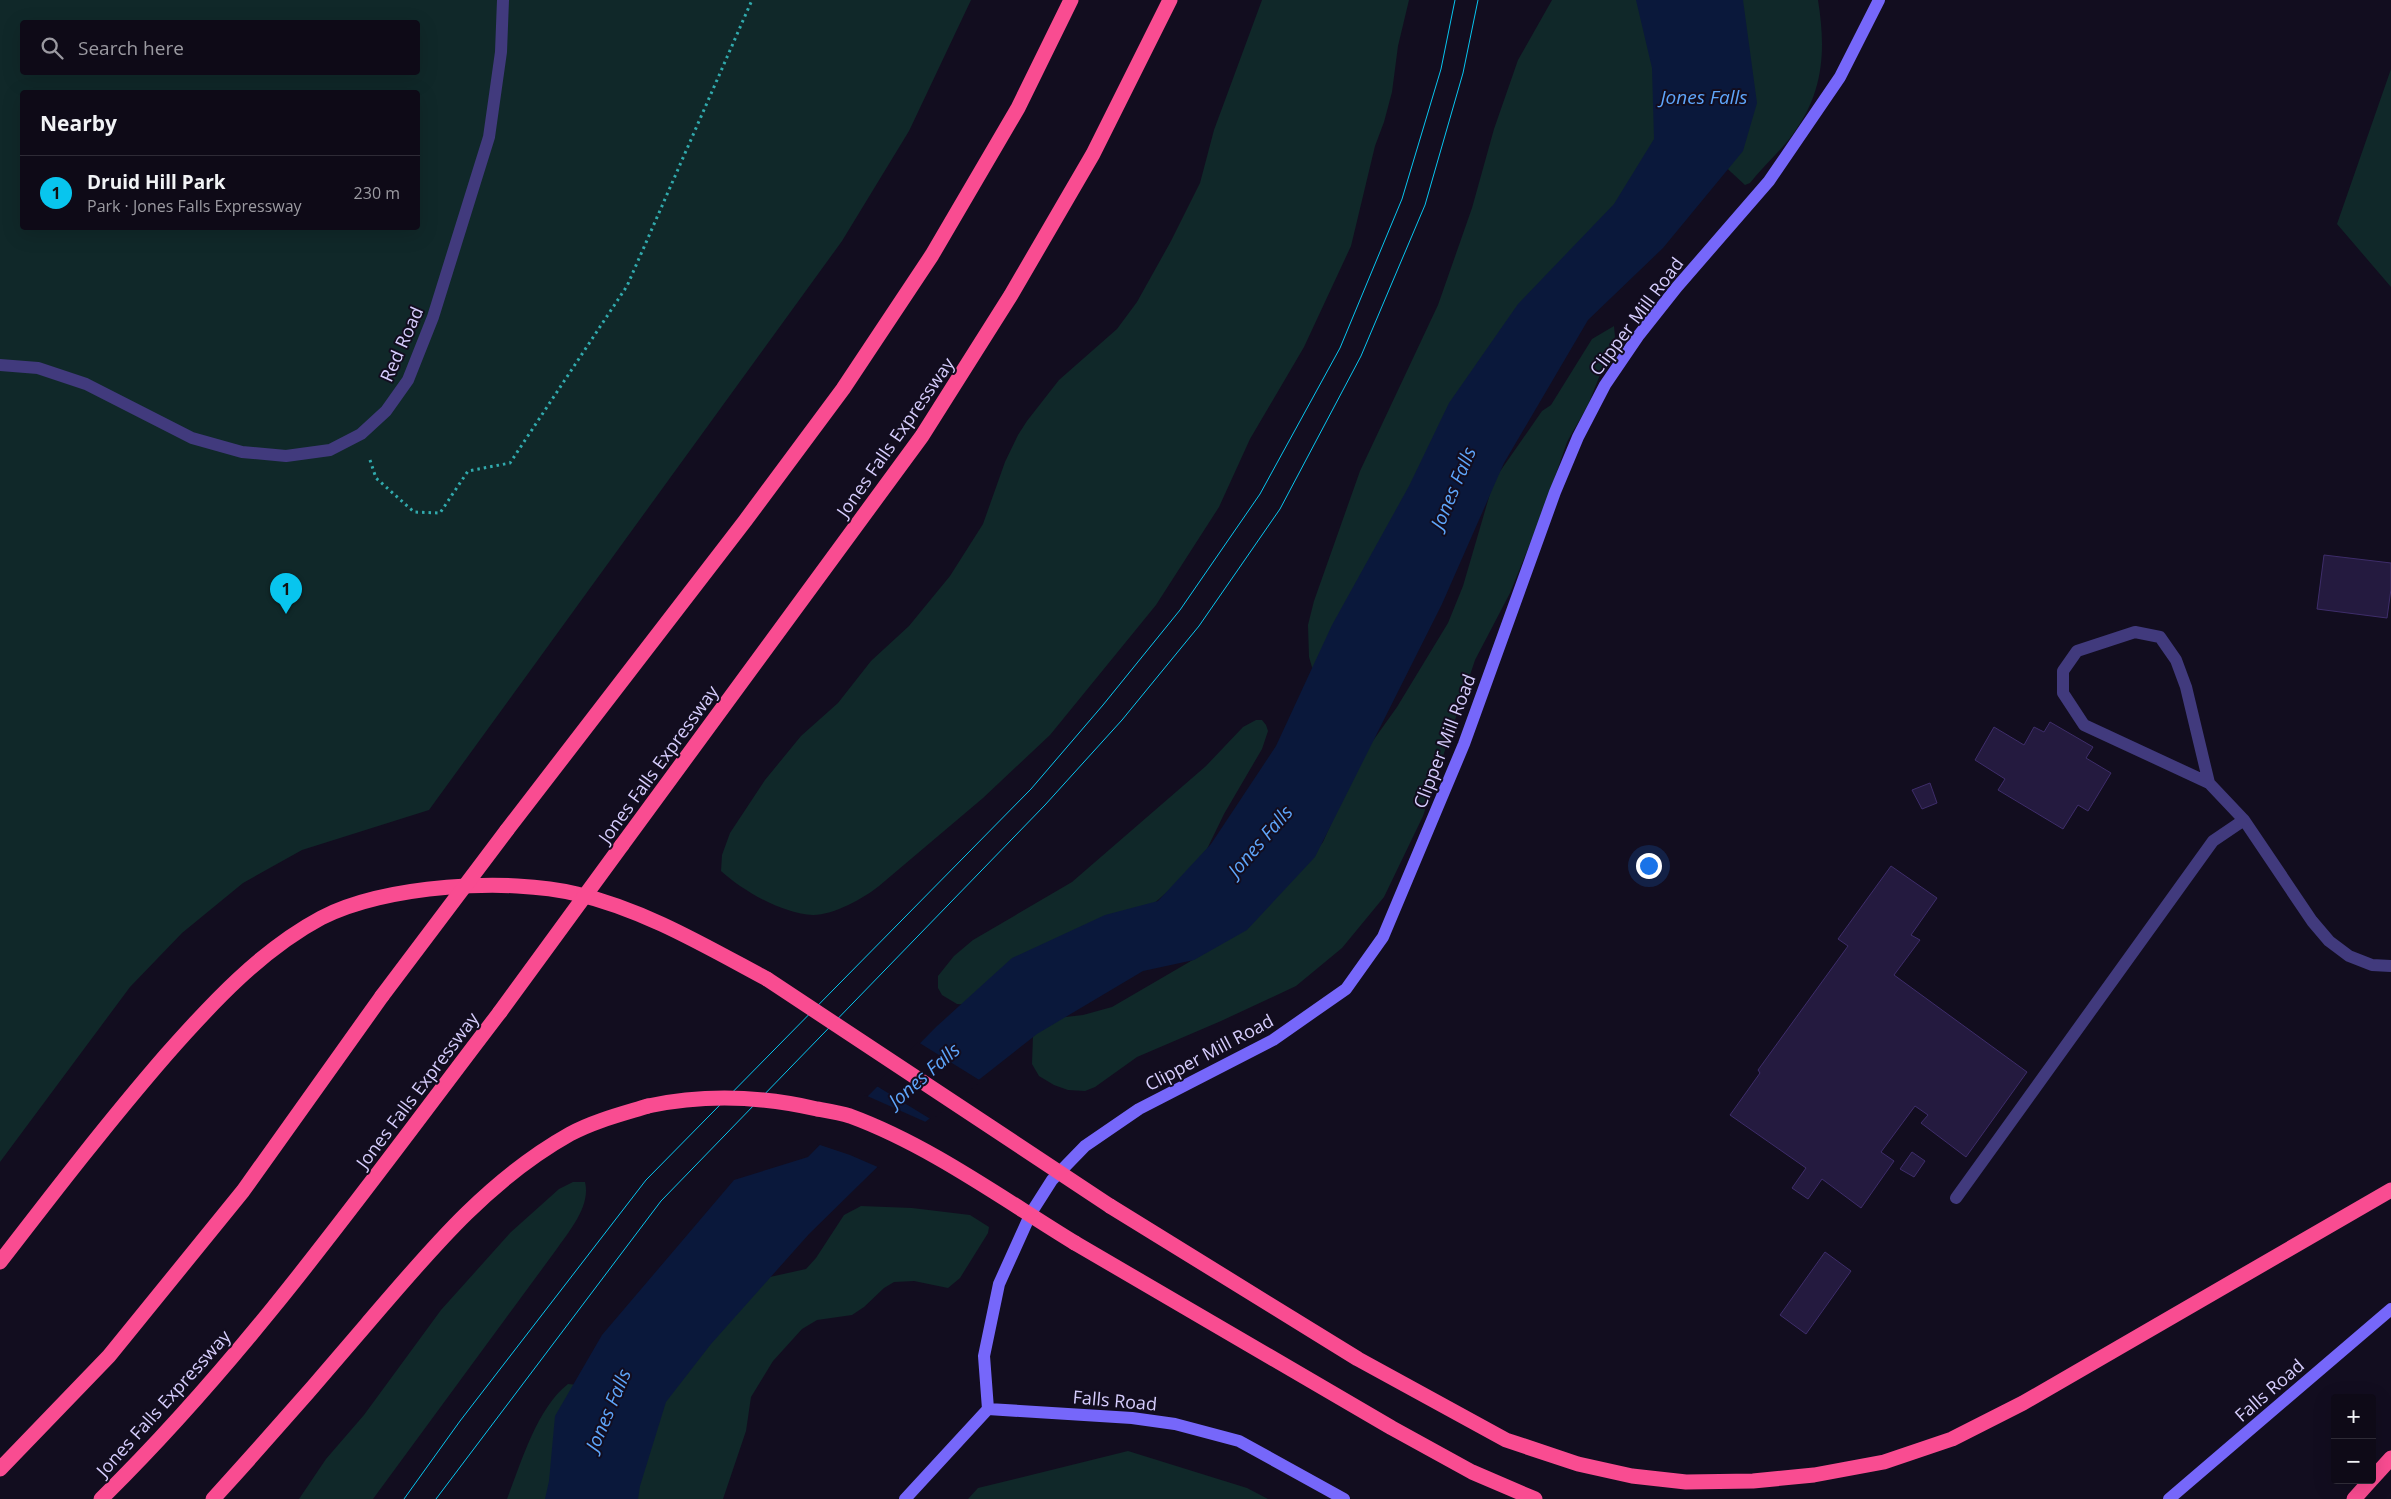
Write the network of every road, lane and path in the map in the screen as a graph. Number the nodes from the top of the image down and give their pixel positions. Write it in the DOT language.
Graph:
graph roads {
  1 [pos="503,0"];
  2 [pos="752,0"];
  3 [pos="1071,0"];
  4 [pos="1170,0"];
  5 [pos="1879,0"];
  6 [pos="0,365"];
  7 [pos="361,434"];
  8 [pos="2209,784"];
  9 [pos="2244,820"];
  10 [pos="2391,966"];
  11 [pos="2391,1190"];
  12 [pos="1956,1198"];
  13 [pos="0,1262"];
  14 [pos="2391,1309"];
  15 [pos="988,1409"];
  16 [pos="2391,1458"];
  17 [pos="0,1469"];
  18 [pos="2376,1475"];
  19 [pos="2368,1484"];
  20 [pos="101,1499"];
  21 [pos="213,1499"];
  22 [pos="905,1499"];
  23 [pos="1344,1499"];
  24 [pos="1535,1499"];
  25 [pos="2169,1499"];
  26 [pos="2354,1499"];
  1 -- 7 [label="lane, Red Road"];
  2 -- 7 [label="path"];
  3 -- 17 [label="highway, bridge"];
  4 -- 20 [label="highway, Jones Falls Expressway, bridge"];
  5 -- 15 [label="street, Clipper Mill Road"];
  6 -- 7 [label="lane, Red Road"];
  8 -- 8 [label="lane"];
  8 -- 9 [label="lane"];
  9 -- 10 [label="lane"];
  9 -- 12 [label="lane"];
  11 -- 13 [label="highway, bridge"];
  14 -- 25 [label="street, Falls Road"];
  15 -- 22 [label="street"];
  15 -- 23 [label="street, Falls Road"];
  16 -- 18 [label="highway"];
  19 -- 26 [label="highway"];
  21 -- 24 [label="highway, bridge"];
}
